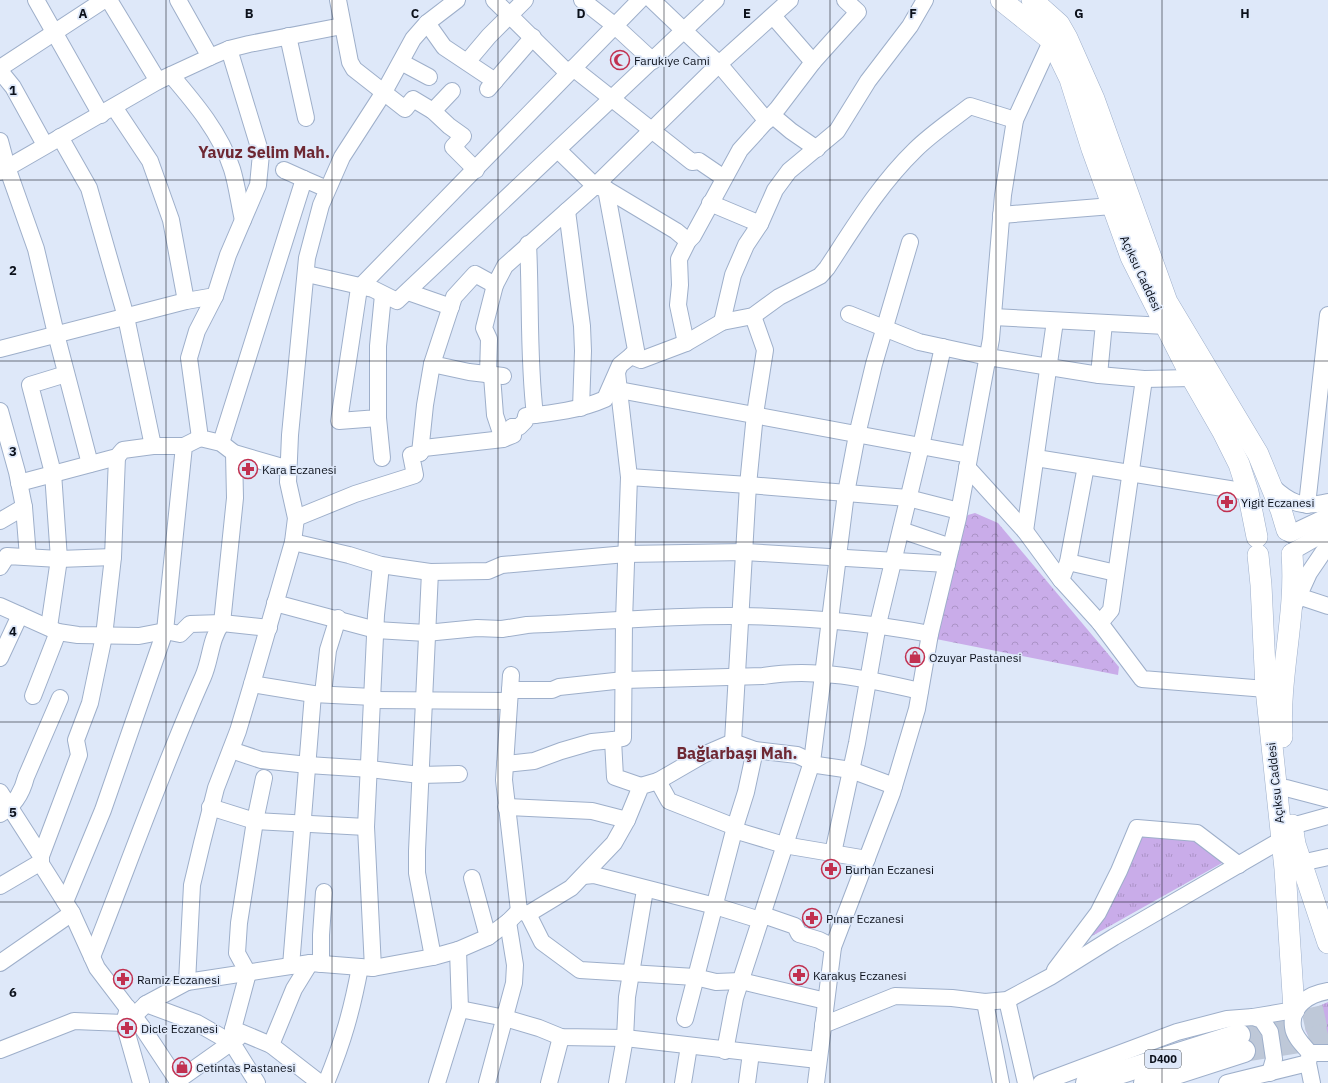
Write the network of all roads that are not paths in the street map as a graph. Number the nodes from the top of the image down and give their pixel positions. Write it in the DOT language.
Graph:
graph roads {
  1 [pos="36,0"];
  2 [pos="104,0"];
  3 [pos="109,0"];
  4 [pos="338,0"];
  5 [pos="457,0"];
  6 [pos="494,0"];
  7 [pos="525,0"];
  8 [pos="582,0"];
  9 [pos="640,0"];
  10 [pos="652,0"];
  11 [pos="716,0"];
  12 [pos="790,0"];
  13 [pos="845,0"];
  14 [pos="925,0"];
  15 [pos="1001,0"];
  16 [pos="1032,0"];
  17 [pos="183,1"];
  18 [pos="437,6"];
  19 [pos="509,15"];
  20 [pos="773,16"];
  21 [pos="427,23"];
  22 [pos="614,25"];
  23 [pos="342,26"];
  24 [pos="684,31"];
  25 [pos="1055,32"];
  26 [pos="55,33"];
  27 [pos="288,36"];
  28 [pos="533,37"];
  29 [pos="229,49"];
  30 [pos="210,57"];
  31 [pos="653,61"];
  32 [pos="401,62"];
  33 [pos="466,62"];
  34 [pos="813,62"];
  35 [pos="719,64"];
  36 [pos="0,68"];
  37 [pos="571,70"];
  38 [pos="0,71"];
  39 [pos="429,77"];
  40 [pos="165,78"];
  41 [pos="452,91"];
  42 [pos="384,92"];
  43 [pos="613,98"];
  44 [pos="433,110"];
  45 [pos="108,111"];
  46 [pos="306,118"];
  47 [pos="770,118"];
  48 [pos="1015,120"];
  49 [pos="651,130"];
  50 [pos="60,138"];
  51 [pos="0,141"];
  52 [pos="45,145"];
  53 [pos="817,149"];
  54 [pos="558,150"];
  55 [pos="4,170"];
  56 [pos="284,170"];
  57 [pos="476,170"];
  58 [pos="724,178"];
  59 [pos="304,179"];
  60 [pos="601,188"];
  61 [pos="327,189"];
  62 [pos="710,203"];
  63 [pos="1112,206"];
  64 [pos="567,211"];
  65 [pos="1001,215"];
  66 [pos="243,220"];
  67 [pos="760,224"];
  68 [pos="688,241"];
  69 [pos="910,242"];
  70 [pos="528,244"];
  71 [pos="307,274"];
  72 [pos="495,285"];
  73 [pos="359,288"];
  74 [pos="408,292"];
  75 [pos="383,295"];
  76 [pos="214,296"];
  77 [pos="186,301"];
  78 [pos="451,307"];
  79 [pos="849,314"];
  80 [pos="1328,315"];
  81 [pos="753,316"];
  82 [pos="126,317"];
  83 [pos="993,317"];
  84 [pos="1056,321"];
  85 [pos="722,322"];
  86 [pos="1104,323"];
  87 [pos="1166,326"];
  88 [pos="884,329"];
  89 [pos="56,334"];
  90 [pos="686,343"];
  91 [pos="943,348"];
  92 [pos="0,349"];
  93 [pos="631,356"];
  94 [pos="988,356"];
  95 [pos="432,364"];
  96 [pos="1049,367"];
  97 [pos="66,374"];
  98 [pos="617,374"];
  99 [pos="1098,375"];
  100 [pos="494,376"];
  101 [pos="1192,378"];
  102 [pos="1144,379"];
  103 [pos="620,390"];
  104 [pos="581,408"];
  105 [pos="0,412"];
  106 [pos="755,414"];
  107 [pos="535,415"];
  108 [pos="378,418"];
  109 [pos="857,435"];
  110 [pos="200,438"];
  111 [pos="503,439"];
  112 [pos="153,446"];
  113 [pos="184,446"];
  114 [pos="921,446"];
  115 [pos="227,448"];
  116 [pos="420,453"];
  117 [pos="117,457"];
  118 [pos="382,458"];
  119 [pos="1036,458"];
  120 [pos="968,461"];
  121 [pos="90,464"];
  122 [pos="1086,466"];
  123 [pos="289,469"];
  124 [pos="53,473"];
  125 [pos="1131,473"];
  126 [pos="629,477"];
  127 [pos="19,483"];
  128 [pos="1270,484"];
  129 [pos="748,485"];
  130 [pos="1248,492"];
  131 [pos="846,493"];
  132 [pos="908,498"];
  133 [pos="1328,502"];
  134 [pos="1307,505"];
  135 [pos="24,507"];
  136 [pos="959,511"];
  137 [pos="1328,516"];
  138 [pos="296,518"];
  139 [pos="0,522"];
  140 [pos="901,530"];
  141 [pos="1025,531"];
  142 [pos="1328,531"];
  143 [pos="293,542"];
  144 [pos="1291,542"];
  145 [pos="1328,545"];
  146 [pos="1258,546"];
  147 [pos="951,547"];
  148 [pos="745,552"];
  149 [pos="626,554"];
  150 [pos="839,556"];
  151 [pos="28,557"];
  152 [pos="113,557"];
  153 [pos="58,559"];
  154 [pos="894,559"];
  155 [pos="1068,562"];
  156 [pos="947,564"];
  157 [pos="381,565"];
  158 [pos="0,567"];
  159 [pos="430,572"];
  160 [pos="1116,573"];
  161 [pos="1061,580"];
  162 [pos="1298,596"];
  163 [pos="275,603"];
  164 [pos="0,606"];
  165 [pos="1328,606"];
  166 [pos="20,615"];
  167 [pos="1291,615"];
  168 [pos="740,616"];
  169 [pos="338,618"];
  170 [pos="831,619"];
  171 [pos="624,621"];
  172 [pos="222,623"];
  173 [pos="1100,623"];
  174 [pos="878,624"];
  175 [pos="268,628"];
  176 [pos="53,629"];
  177 [pos="376,630"];
  178 [pos="165,631"];
  179 [pos="426,633"];
  180 [pos="930,634"];
  181 [pos="104,636"];
  182 [pos="0,658"];
  183 [pos="822,674"];
  184 [pos="736,676"];
  185 [pos="870,679"];
  186 [pos="624,680"];
  187 [pos="252,684"];
  188 [pos="510,689"];
  189 [pos="1266,689"];
  190 [pos="920,691"];
  191 [pos="318,694"];
  192 [pos="33,696"];
  193 [pos="60,698"];
  194 [pos="373,698"];
  195 [pos="424,701"];
  196 [pos="613,740"];
  197 [pos="733,742"];
  198 [pos="231,750"];
  199 [pos="755,750"];
  200 [pos="811,763"];
  201 [pos="505,764"];
  202 [pos="308,765"];
  203 [pos="370,769"];
  204 [pos="851,770"];
  205 [pos="459,774"];
  206 [pos="420,775"];
  207 [pos="264,778"];
  208 [pos="658,781"];
  209 [pos="641,786"];
  210 [pos="894,786"];
  211 [pos="1286,788"];
  212 [pos="0,792"];
  213 [pos="1328,799"];
  214 [pos="506,807"];
  215 [pos="210,808"];
  216 [pos="5,811"];
  217 [pos="1328,816"];
  218 [pos="627,820"];
  219 [pos="255,821"];
  220 [pos="303,824"];
  221 [pos="366,827"];
  222 [pos="734,828"];
  223 [pos="1287,833"];
  224 [pos="784,845"];
  225 [pos="833,852"];
  226 [pos="1328,857"];
  227 [pos="41,859"];
  228 [pos="867,859"];
  229 [pos="1300,863"];
  230 [pos="1239,865"];
  231 [pos="583,876"];
  232 [pos="472,878"];
  233 [pos="0,886"];
  234 [pos="645,890"];
  235 [pos="324,892"];
  236 [pos="715,906"];
  237 [pos="69,907"];
  238 [pos="519,916"];
  239 [pos="760,920"];
  240 [pos="488,937"];
  241 [pos="1328,943"];
  242 [pos="833,947"];
  243 [pos="458,950"];
  244 [pos="92,957"];
  245 [pos="433,957"];
  246 [pos="0,963"];
  247 [pos="316,963"];
  248 [pos="291,966"];
  249 [pos="366,967"];
  250 [pos="248,972"];
  251 [pos="632,972"];
  252 [pos="695,977"];
  253 [pos="1050,977"];
  254 [pos="741,981"];
  255 [pos="187,982"];
  256 [pos="1328,991"];
  257 [pos="1007,1000"];
  258 [pos="826,1001"];
  259 [pos="985,1002"];
  260 [pos="146,1004"];
  261 [pos="460,1008"];
  262 [pos="1294,1010"];
  263 [pos="129,1016"];
  264 [pos="1253,1016"];
  265 [pos="505,1018"];
  266 [pos="684,1018"];
  267 [pos="823,1025"];
  268 [pos="236,1035"];
  269 [pos="561,1037"];
  270 [pos="625,1038"];
  271 [pos="271,1045"];
  272 [pos="689,1046"];
  273 [pos="0,1050"];
  274 [pos="725,1051"];
  275 [pos="751,1053"];
  276 [pos="1328,1053"];
  277 [pos="1309,1058"];
  278 [pos="818,1060"];
  279 [pos="1270,1073"];
  280 [pos="178,1082"];
  281 [pos="141,1083"];
  282 [pos="257,1083"];
  283 [pos="320,1083"];
  284 [pos="326,1083"];
  285 [pos="437,1083"];
  286 [pos="487,1083"];
  287 [pos="549,1083"];
  288 [pos="618,1083"];
  289 [pos="683,1083"];
  290 [pos="747,1083"];
  291 [pos="816,1083"];
  292 [pos="1001,1083"];
  293 [pos="1026,1083"];
  294 [pos="1040,1083"];
  295 [pos="1087,1083"];
  296 [pos="1145,1083"];
  297 [pos="1227,1083"];
  298 [pos="1312,1083"];
  1 -- 26 [label="street"];
  2 -- 26 [label="street"];
  3 -- 40 [label="street"];
  4 -- 23 [label="street"];
  5 -- 18 [label="street"];
  6 -- 19 [label="street"];
  7 -- 19 [label="street"];
  8 -- 22 [label="street"];
  9 -- 22 [label="street"];
  10 -- 24 [label="street"];
  11 -- 24 [label="street"];
  12 -- 20 [label="street"];
  13 -- 34 [label="street"];
  14 -- 53 [label="street"];
  15 -- 25 [label="main road, Açıksu Caddesi"];
  16 -- 25 [label="main road, Açıksu Caddesi"];
  17 -- 30 [label="street"];
  18 -- 21 [label="street"];
  19 -- 28 [label="street"];
  19 -- 33 [label="street"];
  20 -- 34 [label="street"];
  20 -- 35 [label="street"];
  21 -- 32 [label="street"];
  21 -- 33 [label="street"];
  22 -- 31 [label="street"];
  22 -- 37 [label="street"];
  23 -- 27 [label="street"];
  23 -- 42 [label="street"];
  24 -- 31 [label="street"];
  24 -- 35 [label="street"];
  25 -- 48 [label="street"];
  25 -- 63 [label="main road, Açıksu Caddesi"];
  25 -- 128 [label="main road, Açıksu Caddesi"];
  26 -- 36 [label="street"];
  26 -- 45 [label="street"];
  27 -- 29 [label="street"];
  27 -- 46 [label="street"];
  28 -- 33 [label="street"];
  28 -- 37 [label="street"];
  29 -- 30 [label="street"];
  29 -- 66 [label="street"];
  30 -- 40 [label="street"];
  31 -- 43 [label="street"];
  32 -- 39 [label="street"];
  32 -- 42 [label="street"];
  34 -- 47 [label="street"];
  35 -- 47 [label="street"];
  35 -- 49 [label="street"];
  37 -- 43 [label="street"];
  37 -- 57 [label="street"];
  38 -- 52 [label="street"];
  40 -- 45 [label="street"];
  40 -- 66 [label="street"];
  41 -- 44 [label="street"];
  42 -- 44 [label="street"];
  42 -- 61 [label="street"];
  43 -- 49 [label="street"];
  43 -- 54 [label="street"];
  44 -- 57 [label="street"];
  45 -- 50 [label="street"];
  45 -- 77 [label="street"];
  47 -- 53 [label="street"];
  47 -- 58 [label="street"];
  48 -- 65 [label="street"];
  48 -- 81 [label="street"];
  49 -- 58 [label="street"];
  49 -- 60 [label="street"];
  50 -- 52 [label="street"];
  50 -- 82 [label="street"];
  51 -- 55 [label="street"];
  52 -- 55 [label="street"];
  53 -- 67 [label="street"];
  54 -- 60 [label="street"];
  54 -- 74 [label="street"];
  55 -- 89 [label="street"];
  56 -- 59 [label="street"];
  57 -- 73 [label="street"];
  58 -- 62 [label="street"];
  59 -- 61 [label="street"];
  59 -- 115 [label="street"];
  60 -- 64 [label="street"];
  60 -- 68 [label="street"];
  60 -- 93 [label="street"];
  61 -- 71 [label="street"];
  62 -- 67 [label="street"];
  62 -- 68 [label="street"];
  63 -- 65 [label="street"];
  63 -- 87 [label="main road, Açıksu Caddesi"];
  64 -- 70 [label="street"];
  64 -- 104 [label="street"];
  65 -- 83 [label="street"];
  66 -- 76 [label="street"];
  67 -- 85 [label="street"];
  68 -- 90 [label="street"];
  69 -- 88 [label="street"];
  70 -- 72 [label="street"];
  70 -- 107 [label="street"];
  71 -- 73 [label="street"];
  71 -- 123 [label="street"];
  72 -- 78 [label="street"];
  72 -- 100 [label="street"];
  73 -- 75 [label="street"];
  73 -- 108 [label="street"];
  74 -- 75 [label="street"];
  74 -- 78 [label="street"];
  75 -- 108 [label="street"];
  76 -- 77 [label="street"];
  76 -- 110 [label="street"];
  77 -- 82 [label="street"];
  78 -- 95 [label="street"];
  79 -- 88 [label="street"];
  80 -- 134 [label="street"];
  81 -- 85 [label="street"];
  81 -- 106 [label="street"];
  82 -- 89 [label="street"];
  82 -- 112 [label="street"];
  83 -- 84 [label="street"];
  83 -- 94 [label="street"];
  84 -- 86 [label="street"];
  84 -- 96 [label="street"];
  85 -- 90 [label="street"];
  86 -- 87 [label="street"];
  86 -- 99 [label="street"];
  87 -- 101 [label="main road, Açıksu Caddesi"];
  88 -- 91 [label="street"];
  88 -- 109 [label="street"];
  89 -- 92 [label="street"];
  89 -- 97 [label="street"];
  90 -- 93 [label="street"];
  91 -- 94 [label="street"];
  91 -- 114 [label="street"];
  93 -- 98 [label="street"];
  94 -- 96 [label="street"];
  94 -- 120 [label="street"];
  95 -- 100 [label="street"];
  95 -- 116 [label="street"];
  96 -- 99 [label="street"];
  96 -- 119 [label="street"];
  97 -- 121 [label="street"];
  97 -- 124 [label="street"];
  98 -- 103 [label="street"];
  98 -- 104 [label="street"];
  99 -- 102 [label="street"];
  100 -- 111 [label="street"];
  101 -- 102 [label="street"];
  101 -- 130 [label="main road, Açıksu Caddesi"];
  102 -- 125 [label="street"];
  103 -- 106 [label="street"];
  103 -- 126 [label="street"];
  104 -- 107 [label="street"];
  105 -- 127 [label="street"];
  106 -- 109 [label="street"];
  106 -- 129 [label="street"];
  107 -- 111 [label="street"];
  108 -- 118 [label="street"];
  109 -- 114 [label="street"];
  109 -- 131 [label="street"];
  110 -- 113 [label="street"];
  110 -- 115 [label="street"];
  111 -- 116 [label="street"];
  112 -- 113 [label="street"];
  112 -- 117 [label="street"];
  113 -- 178 [label="street"];
  114 -- 120 [label="street"];
  114 -- 132 [label="street"];
  115 -- 123 [label="street"];
  115 -- 172 [label="street"];
  116 -- 138 [label="street"];
  117 -- 121 [label="street"];
  117 -- 152 [label="street"];
  119 -- 122 [label="street"];
  119 -- 141 [label="street"];
  120 -- 136 [label="street"];
  120 -- 141 [label="street"];
  121 -- 124 [label="street"];
  122 -- 125 [label="street"];
  122 -- 155 [label="street"];
  123 -- 138 [label="street"];
  124 -- 127 [label="street"];
  124 -- 153 [label="street"];
  125 -- 130 [label="street"];
  125 -- 160 [label="street"];
  126 -- 129 [label="street"];
  126 -- 149 [label="street"];
  127 -- 135 [label="street"];
  128 -- 134 [label="street"];
  128 -- 144 [label="main road, Açıksu Caddesi"];
  129 -- 131 [label="street"];
  129 -- 148 [label="street"];
  130 -- 146 [label="main road, Açıksu Caddesi"];
  131 -- 132 [label="street"];
  131 -- 150 [label="street"];
  132 -- 136 [label="street"];
  132 -- 140 [label="street"];
  133 -- 134 [label="street"];
  135 -- 139 [label="street"];
  135 -- 151 [label="street"];
  136 -- 147 [label="street"];
  137 -- 144 [label="street"];
  138 -- 143 [label="street"];
  140 -- 147 [label="street"];
  140 -- 154 [label="street"];
  141 -- 161 [label="street"];
  142 -- 144 [label="street"];
  143 -- 157 [label="street"];
  143 -- 163 [label="street"];
  144 -- 146 [label="main road"];
  144 -- 146 [label="main road"];
  144 -- 167 [label="main road, Açıksu Caddesi"];
  145 -- 162 [label="street"];
  146 -- 189 [label="main road, Açıksu Caddesi"];
  147 -- 156 [label="street"];
  148 -- 149 [label="street"];
  148 -- 150 [label="street"];
  148 -- 168 [label="street"];
  149 -- 159 [label="street"];
  149 -- 171 [label="street"];
  150 -- 154 [label="street"];
  150 -- 170 [label="street"];
  151 -- 153 [label="street"];
  151 -- 158 [label="street"];
  152 -- 153 [label="street"];
  152 -- 181 [label="street"];
  153 -- 176 [label="street"];
  154 -- 156 [label="street"];
  154 -- 174 [label="street"];
  155 -- 160 [label="street"];
  155 -- 161 [label="street"];
  156 -- 180 [label="street"];
  157 -- 159 [label="street"];
  157 -- 177 [label="street"];
  159 -- 179 [label="street"];
  160 -- 173 [label="street"];
  161 -- 173 [label="street"];
  162 -- 165 [label="street"];
  162 -- 167 [label="street"];
  163 -- 169 [label="street"];
  163 -- 175 [label="street"];
  164 -- 166 [label="street"];
  166 -- 176 [label="street"];
  166 -- 182 [label="street"];
  167 -- 211 [label="main road, Açıksu Caddesi"];
  168 -- 170 [label="street"];
  168 -- 171 [label="street"];
  168 -- 184 [label="street"];
  169 -- 177 [label="street"];
  169 -- 191 [label="street"];
  170 -- 174 [label="street"];
  170 -- 183 [label="street"];
  171 -- 179 [label="street"];
  171 -- 186 [label="street"];
  172 -- 175 [label="street"];
  172 -- 178 [label="street"];
  172 -- 244 [label="street"];
  173 -- 189 [label="street"];
  174 -- 180 [label="street"];
  174 -- 185 [label="street"];
  175 -- 187 [label="street"];
  176 -- 181 [label="street"];
  176 -- 192 [label="street"];
  177 -- 179 [label="street"];
  177 -- 194 [label="street"];
  178 -- 181 [label="street"];
  178 -- 237 [label="street"];
  179 -- 195 [label="street"];
  180 -- 190 [label="street"];
  181 -- 227 [label="street"];
  183 -- 184 [label="street"];
  183 -- 185 [label="street"];
  183 -- 200 [label="street"];
  184 -- 186 [label="street"];
  184 -- 197 [label="street"];
  185 -- 190 [label="street"];
  185 -- 204 [label="street"];
  186 -- 188 [label="street"];
  186 -- 196 [label="street"];
  187 -- 191 [label="street"];
  187 -- 198 [label="street"];
  188 -- 195 [label="street"];
  188 -- 201 [label="street"];
  189 -- 223 [label="main road, Açıksu Caddesi"];
  190 -- 210 [label="street"];
  191 -- 194 [label="street"];
  191 -- 202 [label="street"];
  193 -- 216 [label="street"];
  194 -- 195 [label="street"];
  194 -- 203 [label="street"];
  195 -- 206 [label="street"];
  196 -- 201 [label="street"];
  196 -- 209 [label="street"];
  197 -- 199 [label="street"];
  197 -- 208 [label="street"];
  198 -- 202 [label="street"];
  198 -- 215 [label="street"];
  199 -- 200 [label="street"];
  199 -- 222 [label="street"];
  200 -- 204 [label="street"];
  200 -- 224 [label="street"];
  201 -- 214 [label="street"];
  202 -- 203 [label="street"];
  202 -- 220 [label="street"];
  203 -- 206 [label="street"];
  203 -- 221 [label="street"];
  204 -- 210 [label="street"];
  204 -- 225 [label="street"];
  205 -- 206 [label="street"];
  206 -- 245 [label="street"];
  207 -- 219 [label="street"];
  208 -- 209 [label="street"];
  208 -- 222 [label="street"];
  209 -- 218 [label="street"];
  210 -- 228 [label="street"];
  211 -- 213 [label="street"];
  211 -- 223 [label="main road, Açıksu Caddesi"];
  212 -- 216 [label="street"];
  214 -- 218 [label="street"];
  214 -- 238 [label="street"];
  215 -- 219 [label="street"];
  215 -- 255 [label="street"];
  216 -- 227 [label="street"];
  217 -- 223 [label="street"];
  218 -- 231 [label="street"];
  219 -- 220 [label="street"];
  219 -- 250 [label="street"];
  220 -- 221 [label="street"];
  220 -- 248 [label="street"];
  221 -- 249 [label="street"];
  222 -- 224 [label="street"];
  222 -- 236 [label="street"];
  223 -- 229 [label="main road, Açıksu Caddesi"];
  223 -- 230 [label="street"];
  223 -- 262 [label="main road, Açıksu Caddesi"];
  224 -- 225 [label="street"];
  224 -- 239 [label="street"];
  225 -- 228 [label="street"];
  226 -- 229 [label="street"];
  227 -- 233 [label="street"];
  227 -- 237 [label="street"];
  228 -- 242 [label="street"];
  229 -- 241 [label="main road, Açıksu Caddesi"];
  230 -- 253 [label="street"];
  230 -- 253 [label="street"];
  231 -- 234 [label="street"];
  231 -- 238 [label="street"];
  232 -- 240 [label="street"];
  234 -- 236 [label="street"];
  234 -- 251 [label="street"];
  235 -- 247 [label="street"];
  236 -- 239 [label="street"];
  236 -- 252 [label="street"];
  237 -- 244 [label="street"];
  237 -- 246 [label="street"];
  238 -- 240 [label="street"];
  238 -- 251 [label="street"];
  238 -- 265 [label="street"];
  239 -- 242 [label="street"];
  239 -- 254 [label="street"];
  240 -- 243 [label="street"];
  242 -- 258 [label="street"];
  243 -- 245 [label="street"];
  243 -- 261 [label="street"];
  244 -- 263 [label="street"];
  245 -- 249 [label="street"];
  247 -- 248 [label="street"];
  247 -- 249 [label="street"];
  247 -- 271 [label="street"];
  248 -- 250 [label="street"];
  249 -- 284 [label="street"];
  250 -- 255 [label="street"];
  250 -- 268 [label="street"];
  251 -- 252 [label="street"];
  251 -- 270 [label="street"];
  252 -- 254 [label="street"];
  252 -- 266 [label="street"];
  253 -- 257 [label="street"];
  254 -- 258 [label="street"];
  254 -- 274 [label="street"];
  255 -- 260 [label="street"];
  256 -- 262 [label="street"];
  257 -- 259 [label="street"];
  257 -- 293 [label="street"];
  258 -- 267 [label="street"];
  259 -- 267 [label="street"];
  259 -- 292 [label="street"];
  260 -- 263 [label="street"];
  260 -- 268 [label="street"];
  261 -- 265 [label="street"];
  261 -- 285 [label="street"];
  262 -- 264 [label="street"];
  262 -- 277 [label="street"];
  263 -- 273 [label="street"];
  263 -- 280 [label="street"];
  263 -- 281 [label="street"];
  264 -- 279 [label="street"];
  264 -- 294 [label="street"];
  265 -- 269 [label="street"];
  265 -- 286 [label="street"];
  267 -- 278 [label="street"];
  268 -- 271 [label="street"];
  268 -- 280 [label="street"];
  268 -- 282 [label="street"];
  269 -- 270 [label="street"];
  269 -- 287 [label="street"];
  270 -- 272 [label="street"];
  270 -- 288 [label="street"];
  271 -- 283 [label="street"];
  272 -- 274 [label="street"];
  272 -- 289 [label="street"];
  274 -- 275 [label="street"];
  275 -- 278 [label="street"];
  275 -- 290 [label="street"];
  276 -- 277 [label="street"];
  277 -- 279 [label="street"];
  277 -- 298 [label="street"];
  278 -- 291 [label="street"];
  279 -- 297 [label="street"];
  295 -- 296 [label="highway, D400"];
}
